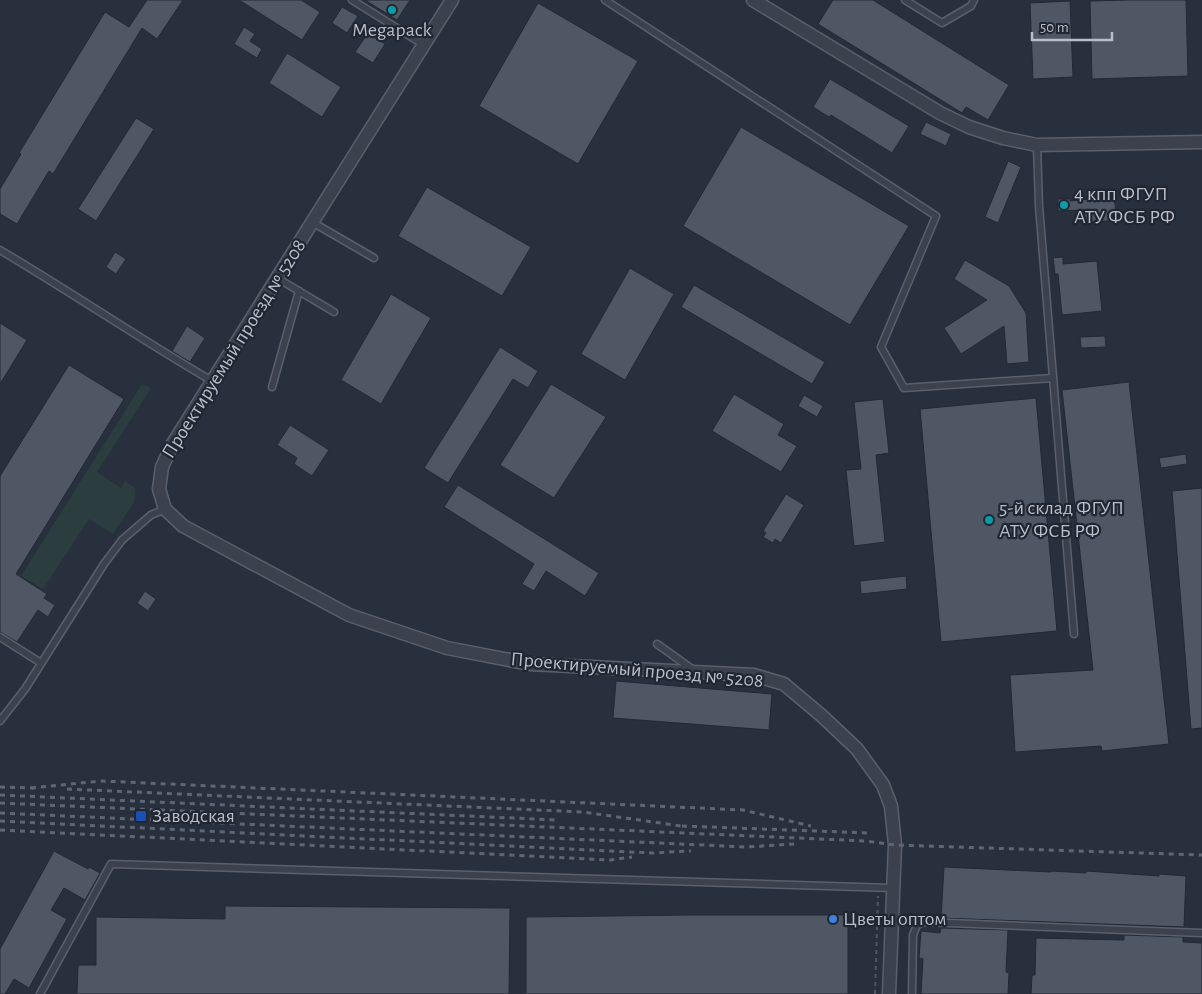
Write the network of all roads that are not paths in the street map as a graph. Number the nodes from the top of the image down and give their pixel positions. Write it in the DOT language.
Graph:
graph roads {
  1 [pos="352,0"];
  2 [pos="452,0"];
  3 [pos="605,0"];
  4 [pos="753,0"];
  5 [pos="905,0"];
  6 [pos="974,0"];
  7 [pos="424,45"];
  8 [pos="1202,142"];
  9 [pos="1038,145"];
  10 [pos="312,222"];
  11 [pos="0,250"];
  12 [pos="374,258"];
  13 [pos="277,278"];
  14 [pos="299,291"];
  15 [pos="334,312"];
  16 [pos="1053,378"];
  17 [pos="212,381"];
  18 [pos="272,387"];
  19 [pos="165,509"];
  20 [pos="1074,634"];
  21 [pos="0,637"];
  22 [pos="657,644"];
  23 [pos="41,663"];
  24 [pos="696,672"];
  25 [pos="0,722"];
  26 [pos="893,888"];
  27 [pos="1202,933"];
  28 [pos="40,994"];
  29 [pos="889,994"];
  30 [pos="912,994"];
  1 -- 7 [label="lane"];
  2 -- 7 [label="street, Проектируемый проезд № 5208"];
  3 -- 16 [label="lane"];
  4 -- 9 [label="street"];
  5 -- 6 [label="lane"];
  7 -- 10 [label="street, Проектируемый проезд № 5208"];
  8 -- 9 [label="street"];
  9 -- 16 [label="lane"];
  10 -- 12 [label="lane"];
  10 -- 13 [label="street, Проектируемый проезд № 5208"];
  11 -- 17 [label="lane"];
  13 -- 14 [label="lane"];
  13 -- 17 [label="street, Проектируемый проезд № 5208"];
  14 -- 15 [label="lane"];
  14 -- 18 [label="lane"];
  16 -- 20 [label="lane"];
  17 -- 19 [label="street, Проектируемый проезд № 5208"];
  19 -- 23 [label="lane"];
  19 -- 24 [label="street, Проектируемый проезд № 5208"];
  21 -- 23 [label="lane"];
  22 -- 24 [label="lane"];
  23 -- 25 [label="lane"];
  24 -- 26 [label="street, Проектируемый проезд № 5208"];
  26 -- 28 [label="lane"];
  26 -- 29 [label="street, Проектируемый проезд № 5208"];
  27 -- 30 [label="lane"];
}
